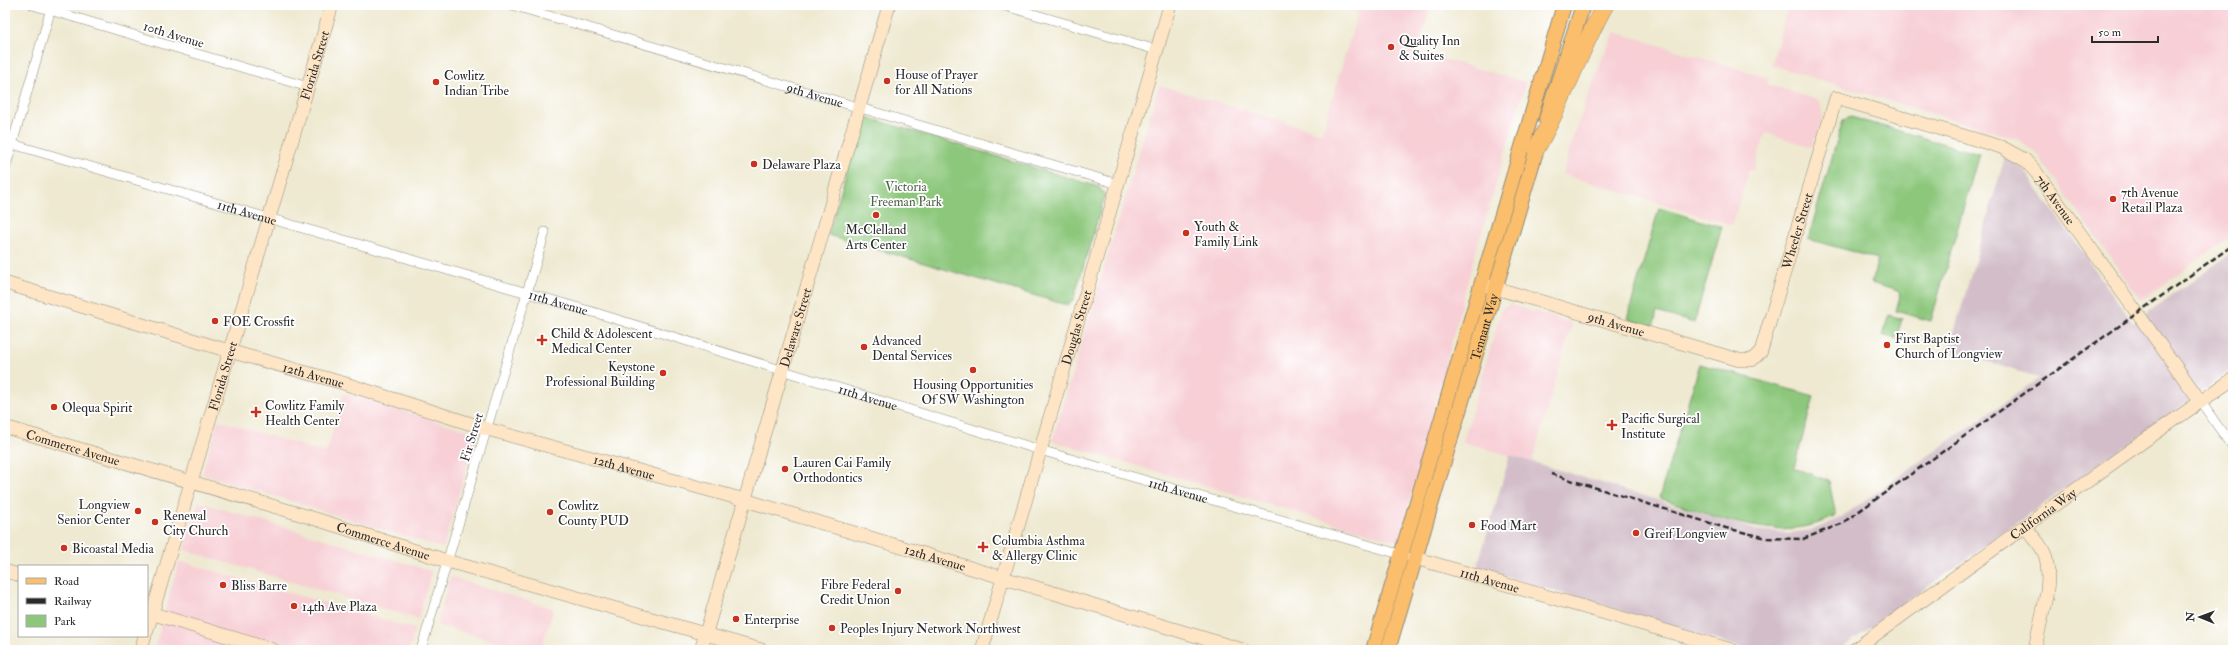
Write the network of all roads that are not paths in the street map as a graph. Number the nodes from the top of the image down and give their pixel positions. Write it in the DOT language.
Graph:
graph roads {
  1 [pos="33,5"];
  2 [pos="332,5"];
  3 [pos="512,5"];
  4 [pos="889,5"];
  5 [pos="1002,5"];
  6 [pos="1170,5"];
  7 [pos="1552,5"];
  8 [pos="1564,5"];
  9 [pos="1583,5"];
  10 [pos="1605,5"];
  11 [pos="52,8"];
  12 [pos="1558,23"];
  13 [pos="1157,50"];
  14 [pos="308,87"];
  15 [pos="1836,98"];
  16 [pos="858,108"];
  17 [pos="9,143"];
  18 [pos="1536,149"];
  19 [pos="5,169"];
  20 [pos="1118,184"];
  21 [pos="269,218"];
  22 [pos="545,232"];
  23 [pos="5,283"];
  24 [pos="1481,284"];
  25 [pos="1495,288"];
  26 [pos="526,294"];
  27 [pos="229,351"];
  28 [pos="1752,360"];
  29 [pos="781,370"];
  30 [pos="2233,379"];
  31 [pos="2202,402"];
  32 [pos="5,427"];
  33 [pos="487,429"];
  34 [pos="2233,448"];
  35 [pos="1040,450"];
  36 [pos="191,483"];
  37 [pos="745,500"];
  38 [pos="2025,527"];
  39 [pos="1401,554"];
  40 [pos="1415,558"];
  41 [pos="447,560"];
  42 [pos="5,571"];
  43 [pos="18,575"];
  44 [pos="1002,579"];
  45 [pos="150,612"];
  46 [pos="148,625"];
  47 [pos="706,633"];
  48 [pos="145,637"];
  49 [pos="141,650"];
  50 [pos="273,650"];
  51 [pos="421,650"];
  52 [pos="701,650"];
  53 [pos="762,650"];
  54 [pos="982,650"];
  55 [pos="1243,650"];
  56 [pos="1373,650"];
  57 [pos="1388,650"];
  58 [pos="1732,650"];
  59 [pos="1854,650"];
  60 [pos="2035,650"];
  1 -- 11 [label="street, 10th Avenue"];
  2 -- 14 [label="street, Florida Street"];
  3 -- 16 [label="street, 9th Avenue"];
  4 -- 16 [label="street, Delaware Street"];
  5 -- 13 [label="street"];
  6 -- 13 [label="street, Douglas Street"];
  7 -- 12 [label="main road"];
  8 -- 12 [label="main road, Tennant Way"];
  9 -- 18 [label="main road, Tennant Way"];
  10 -- 18 [label="highway"];
  11 -- 14 [label="street, 10th Avenue"];
  11 -- 17 [label="street"];
  12 -- 24 [label="main road, Tennant Way"];
  13 -- 20 [label="street, Douglas Street"];
  14 -- 21 [label="street, Florida Street"];
  15 -- 28 [label="street, Wheeler Street"];
  15 -- 31 [label="street, 7th Avenue"];
  16 -- 20 [label="street, 9th Avenue"];
  16 -- 29 [label="street, Delaware Street"];
  17 -- 19 [label="street"];
  17 -- 21 [label="street, 11th Avenue"];
  18 -- 25 [label="main road, Tennant Way"];
  20 -- 35 [label="street, Douglas Street"];
  21 -- 26 [label="street, 11th Avenue"];
  21 -- 27 [label="street, Florida Street"];
  22 -- 26 [label="street, Fir Street"];
  23 -- 27 [label="street, 12th Avenue"];
  24 -- 25 [label="street, 9th Avenue"];
  24 -- 39 [label="main road, Tennant Way"];
  25 -- 28 [label="street, 9th Avenue"];
  25 -- 40 [label="main road, Tennant Way"];
  26 -- 29 [label="street, 11th Avenue"];
  26 -- 33 [label="street, Fir Street"];
  27 -- 33 [label="street, 12th Avenue"];
  27 -- 36 [label="street, Florida Street"];
  29 -- 35 [label="street, 11th Avenue"];
  29 -- 37 [label="street, Delaware Street"];
  30 -- 31 [label="street, California Way"];
  31 -- 34 [label="street"];
  31 -- 38 [label="street, California Way"];
  32 -- 36 [label="street, Commerce Avenue"];
  33 -- 37 [label="street, 12th Avenue"];
  33 -- 41 [label="street, Fir Street"];
  35 -- 39 [label="street, 11th Avenue"];
  35 -- 44 [label="street, Douglas Street"];
  36 -- 41 [label="street, Commerce Avenue"];
  36 -- 45 [label="street, Florida Street"];
  37 -- 44 [label="street, 12th Avenue"];
  37 -- 47 [label="street, Delaware Street"];
  38 -- 59 [label="street, California Way"];
  38 -- 60 [label="street"];
  39 -- 40 [label="street, 11th Avenue"];
  39 -- 56 [label="main road, Tennant Way"];
  40 -- 57 [label="main road, Tennant Way"];
  40 -- 58 [label="street, 11th Avenue"];
  41 -- 47 [label="street, Commerce Avenue"];
  41 -- 51 [label="street, Fir Street"];
  42 -- 43 [label="street"];
  44 -- 54 [label="street, Douglas Street"];
  44 -- 55 [label="street, 12th Avenue"];
  45 -- 46 [label="street, Florida Street"];
  45 -- 50 [label="street"];
  47 -- 52 [label="street, Delaware Street"];
  47 -- 53 [label="street, Commerce Avenue"];
  48 -- 49 [label="street"];
}
